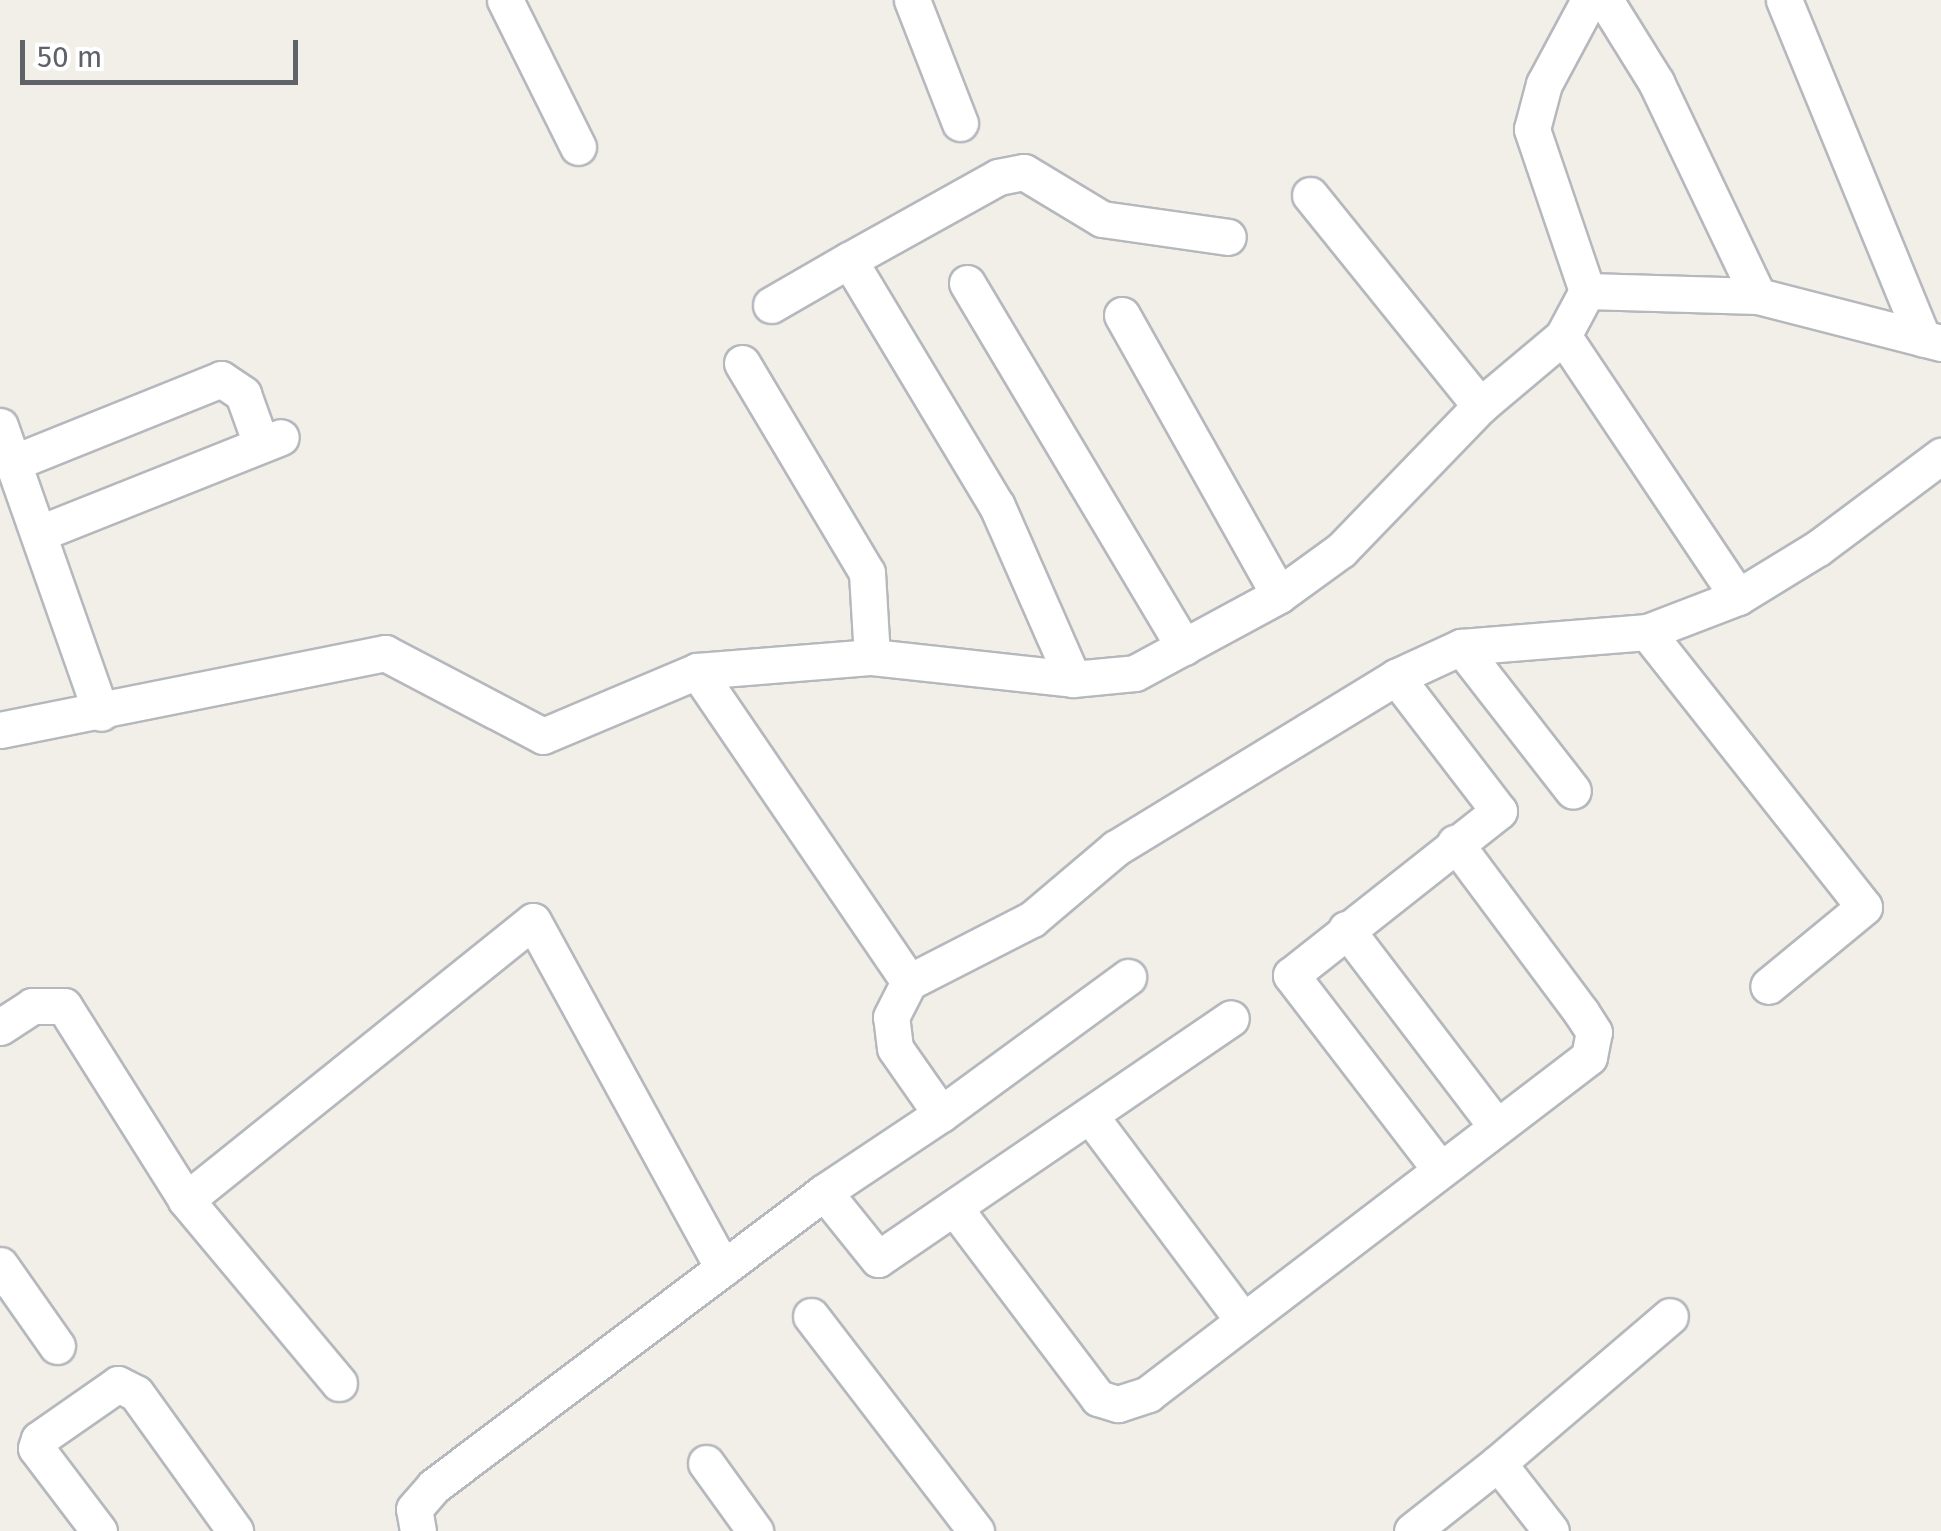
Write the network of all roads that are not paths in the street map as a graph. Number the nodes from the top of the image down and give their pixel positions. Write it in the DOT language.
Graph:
graph roads {
  1 [pos="505,0"];
  2 [pos="912,0"];
  3 [pos="1589,0"];
  4 [pos="1605,0"];
  5 [pos="1784,0"];
  6 [pos="960,123"];
  7 [pos="578,147"];
  8 [pos="1310,195"];
  9 [pos="1228,237"];
  10 [pos="849,260"];
  11 [pos="967,283"];
  12 [pos="1587,291"];
  13 [pos="1758,296"];
  14 [pos="772,305"];
  15 [pos="1122,315"];
  16 [pos="1563,336"];
  17 [pos="1932,341"];
  18 [pos="742,363"];
  19 [pos="1480,406"];
  20 [pos="0,426"];
  21 [pos="1941,456"];
  22 [pos="15,462"];
  23 [pos="40,533"];
  24 [pos="1279,596"];
  25 [pos="1738,597"];
  26 [pos="1647,632"];
  27 [pos="1184,646"];
  28 [pos="1461,648"];
  29 [pos="872,657"];
  30 [pos="697,671"];
  31 [pos="1396,678"];
  32 [pos="1073,679"];
  33 [pos="101,713"];
  34 [pos="0,730"];
  35 [pos="1573,791"];
  36 [pos="1455,843"];
  37 [pos="1346,929"];
  38 [pos="1128,977"];
  39 [pos="909,982"];
  40 [pos="1768,986"];
  41 [pos="1231,1018"];
  42 [pos="0,1027"];
  43 [pos="941,1114"];
  44 [pos="1092,1117"];
  45 [pos="1496,1126"];
  46 [pos="1439,1168"];
  47 [pos="824,1192"];
  48 [pos="186,1200"];
  49 [pos="956,1210"];
  50 [pos="0,1266"];
  51 [pos="723,1268"];
  52 [pos="811,1316"];
  53 [pos="1670,1316"];
  54 [pos="1243,1320"];
  55 [pos="57,1346"];
  56 [pos="339,1383"];
  57 [pos="706,1463"];
  58 [pos="1498,1463"];
  59 [pos="99,1531"];
  60 [pos="235,1531"];
  61 [pos="418,1531"];
  62 [pos="755,1531"];
  63 [pos="976,1531"];
  64 [pos="1412,1531"];
  65 [pos="1551,1531"];
  1 -- 7 [label="street"];
  2 -- 6 [label="street"];
  3 -- 12 [label="street"];
  4 -- 13 [label="street"];
  5 -- 17 [label="street"];
  8 -- 19 [label="street"];
  9 -- 10 [label="street"];
  10 -- 14 [label="street"];
  10 -- 32 [label="street"];
  11 -- 27 [label="street"];
  12 -- 13 [label="street"];
  12 -- 16 [label="street"];
  13 -- 17 [label="street"];
  15 -- 24 [label="street"];
  16 -- 19 [label="street"];
  16 -- 25 [label="street"];
  18 -- 29 [label="street"];
  19 -- 24 [label="street"];
  20 -- 22 [label="street"];
  21 -- 25 [label="street"];
  22 -- 23 [label="street"];
  22 -- 23 [label="street"];
  23 -- 33 [label="street"];
  24 -- 27 [label="street"];
  25 -- 26 [label="street"];
  26 -- 28 [label="street"];
  26 -- 40 [label="street"];
  27 -- 32 [label="street"];
  28 -- 31 [label="street"];
  28 -- 35 [label="street"];
  29 -- 30 [label="street"];
  29 -- 32 [label="street"];
  30 -- 33 [label="street"];
  30 -- 39 [label="street"];
  31 -- 36 [label="street"];
  31 -- 39 [label="street"];
  33 -- 34 [label="street"];
  36 -- 37 [label="street"];
  36 -- 45 [label="street"];
  37 -- 45 [label="street"];
  37 -- 46 [label="street"];
  38 -- 43 [label="street"];
  39 -- 43 [label="street"];
  41 -- 44 [label="street"];
  42 -- 48 [label="street"];
  43 -- 47 [label="street"];
  44 -- 49 [label="street"];
  44 -- 54 [label="street"];
  45 -- 46 [label="street"];
  46 -- 54 [label="street"];
  47 -- 49 [label="street"];
  47 -- 51 [label="street"];
  48 -- 51 [label="street"];
  48 -- 56 [label="street"];
  49 -- 54 [label="street"];
  50 -- 55 [label="street"];
  51 -- 61 [label="street"];
  52 -- 63 [label="street"];
  53 -- 58 [label="street"];
  57 -- 62 [label="street"];
  58 -- 64 [label="street"];
  58 -- 65 [label="street"];
  59 -- 60 [label="street"];
}
